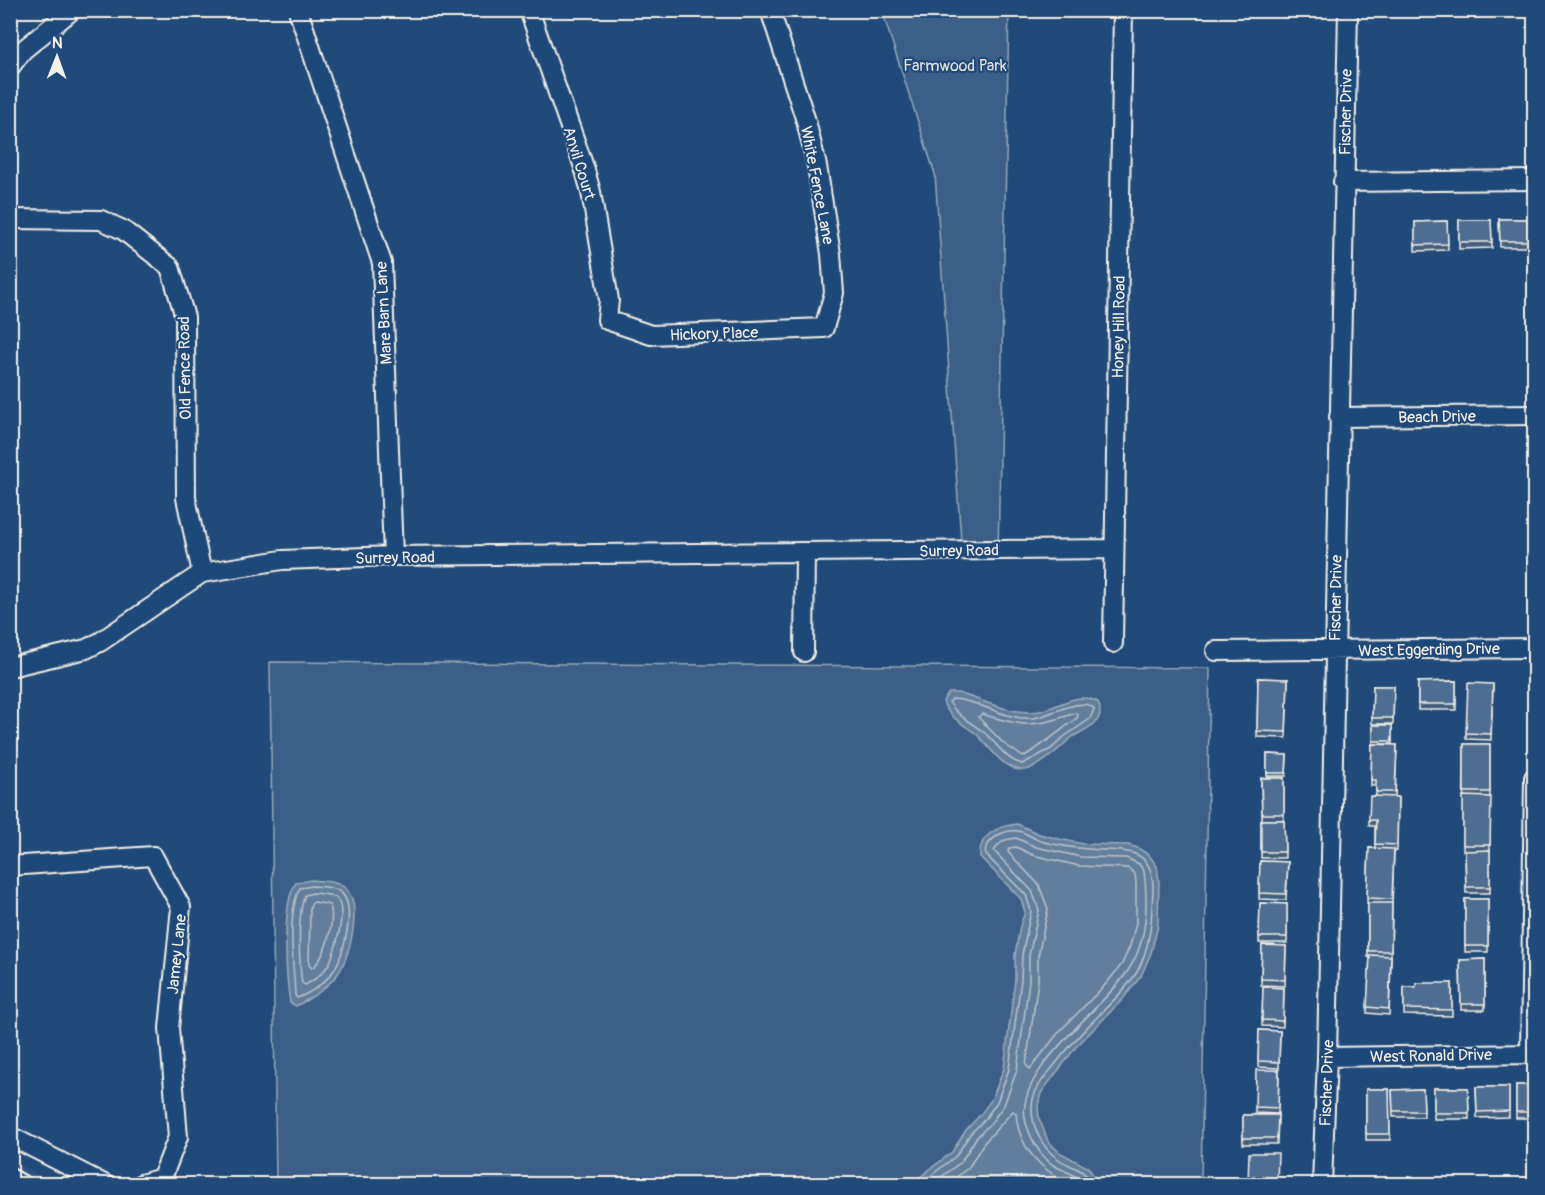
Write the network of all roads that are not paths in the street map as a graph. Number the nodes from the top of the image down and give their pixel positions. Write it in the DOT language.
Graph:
graph roads {
  1 [pos="72,10"];
  2 [pos="298,10"];
  3 [pos="529,10"];
  4 [pos="770,10"];
  5 [pos="1123,10"];
  6 [pos="1348,10"];
  7 [pos="17,45"];
  8 [pos="10,67"];
  9 [pos="1534,180"];
  10 [pos="1343,182"];
  11 [pos="10,219"];
  12 [pos="607,320"];
  13 [pos="824,328"];
  14 [pos="1534,415"];
  15 [pos="1339,417"];
  16 [pos="1114,549"];
  17 [pos="805,552"];
  18 [pos="393,556"];
  19 [pos="202,573"];
  20 [pos="1113,643"];
  21 [pos="1534,648"];
  22 [pos="1216,651"];
  23 [pos="1334,651"];
  24 [pos="804,652"];
  25 [pos="10,667"];
  26 [pos="1534,778"];
  27 [pos="10,866"];
  28 [pos="1532,1054"];
  29 [pos="1327,1057"];
  30 [pos="10,1136"];
  31 [pos="10,1173"];
  32 [pos="29,1185"];
  33 [pos="104,1185"];
  34 [pos="141,1185"];
  35 [pos="1322,1185"];
  1 -- 7 [label="street"];
  2 -- 18 [label="street, Mare Barn Lane"];
  3 -- 12 [label="street, Anvil Court"];
  4 -- 13 [label="street, White Fence Lane"];
  5 -- 16 [label="street, Honey Hill Road"];
  6 -- 10 [label="street, Fischer Drive"];
  7 -- 8 [label="street"];
  9 -- 10 [label="street"];
  10 -- 15 [label="street, Fischer Drive"];
  11 -- 19 [label="street, Old Fence Road"];
  12 -- 13 [label="street, Hickory Place"];
  14 -- 15 [label="street, Beach Drive"];
  15 -- 23 [label="street, Fischer Drive"];
  16 -- 17 [label="street, Surrey Road"];
  16 -- 20 [label="street, Honey Hill Road"];
  17 -- 18 [label="street, Surrey Road"];
  17 -- 24 [label="street"];
  18 -- 19 [label="street, Surrey Road"];
  19 -- 25 [label="street, Surrey Road"];
  21 -- 23 [label="street, West Eggerding Drive"];
  22 -- 23 [label="street, West Eggerding Drive"];
  23 -- 29 [label="street, Fischer Drive"];
  26 -- 28 [label="street"];
  27 -- 34 [label="street, Jamey Lane"];
  28 -- 29 [label="street, West Ronald Drive"];
  29 -- 35 [label="street, Fischer Drive"];
  30 -- 33 [label="street"];
  31 -- 32 [label="lane"];
}
